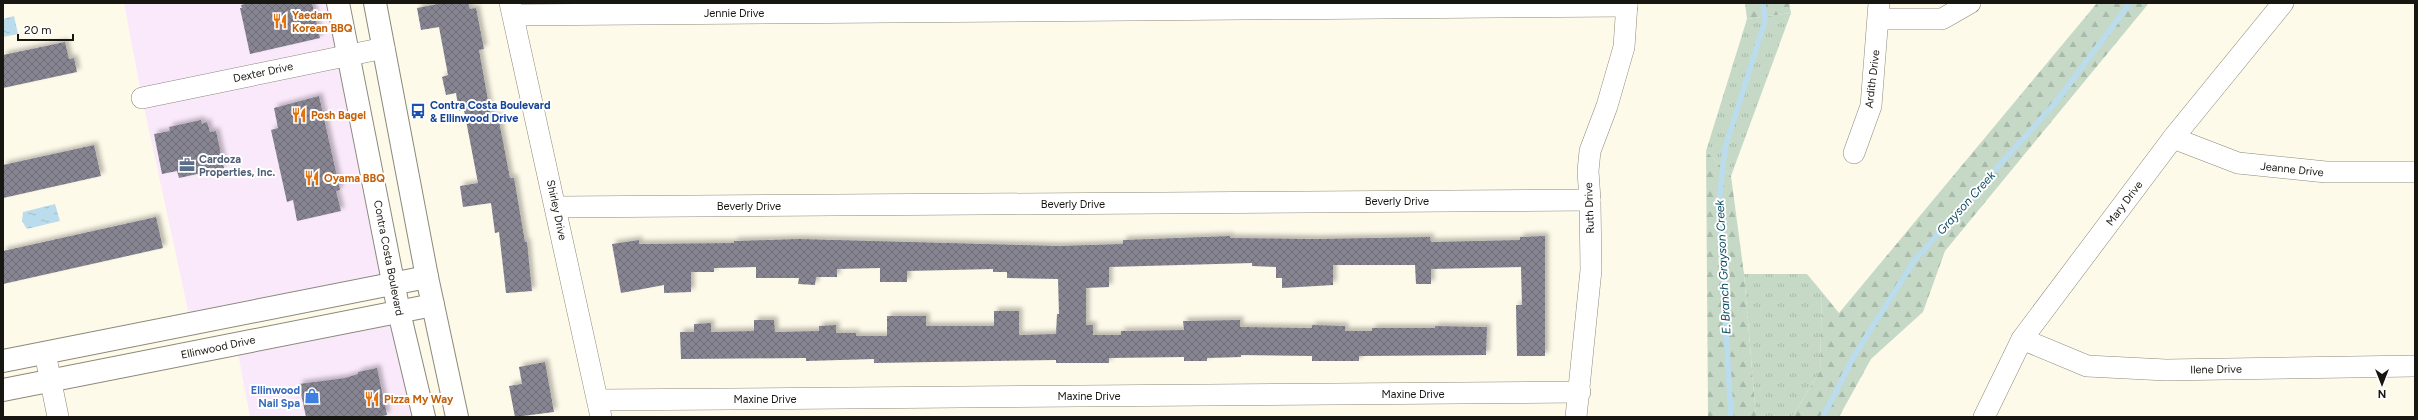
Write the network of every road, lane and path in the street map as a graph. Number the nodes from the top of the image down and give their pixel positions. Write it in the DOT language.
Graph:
graph roads {
  1 [pos="338,3"];
  2 [pos="375,3"];
  3 [pos="1970,3"];
  4 [pos="2283,3"];
  5 [pos="1627,4"];
  6 [pos="511,9"];
  7 [pos="1879,11"];
  8 [pos="384,48"];
  9 [pos="349,54"];
  10 [pos="142,98"];
  11 [pos="2173,138"];
  12 [pos="1854,153"];
  13 [pos="2415,172"];
  14 [pos="1590,200"];
  15 [pos="556,208"];
  16 [pos="427,277"];
  17 [pos="393,283"];
  18 [pos="433,304"];
  19 [pos="399,312"];
  20 [pos="2022,339"];
  21 [pos="45,353"];
  22 [pos="3,361"];
  23 [pos="2415,366"];
  24 [pos="51,380"];
  25 [pos="3,390"];
  26 [pos="1580,392"];
  27 [pos="599,409"];
  28 [pos="58,417"];
  29 [pos="424,417"];
  30 [pos="457,417"];
  31 [pos="1576,417"];
  32 [pos="1984,417"];
  1 -- 9 [label="street, Contra Costa Boulevard"];
  2 -- 8 [label="street"];
  3 -- 7 [label="street"];
  4 -- 11 [label="street, Mary Drive"];
  5 -- 6 [label="street, Jennie Drive"];
  5 -- 14 [label="street, Ruth Drive"];
  6 -- 15 [label="street, Shirley Drive"];
  7 -- 12 [label="street, Ardith Drive"];
  8 -- 9 [label="street, Dexter Drive"];
  8 -- 16 [label="street"];
  9 -- 10 [label="street, Dexter Drive"];
  9 -- 17 [label="street, Contra Costa Boulevard"];
  11 -- 13 [label="street, Jeanne Drive"];
  11 -- 20 [label="street, Mary Drive"];
  14 -- 15 [label="street, Beverly Drive"];
  14 -- 26 [label="street, Ruth Drive"];
  15 -- 27 [label="street, Shirley Drive"];
  16 -- 17 [label="street"];
  16 -- 18 [label="street"];
  17 -- 19 [label="street, Contra Costa Boulevard"];
  17 -- 21 [label="street"];
  18 -- 19 [label="street, Ellinwood Drive"];
  18 -- 30 [label="street"];
  19 -- 24 [label="street, Ellinwood Drive"];
  19 -- 29 [label="street, Contra Costa Boulevard"];
  20 -- 23 [label="street, Ilene Drive"];
  20 -- 32 [label="street, Mary Drive"];
  21 -- 22 [label="street"];
  21 -- 24 [label="street"];
  24 -- 25 [label="street, Ellinwood Drive"];
  24 -- 28 [label="street"];
  26 -- 27 [label="street, Maxine Drive"];
  26 -- 31 [label="street, Ruth Drive"];
}
